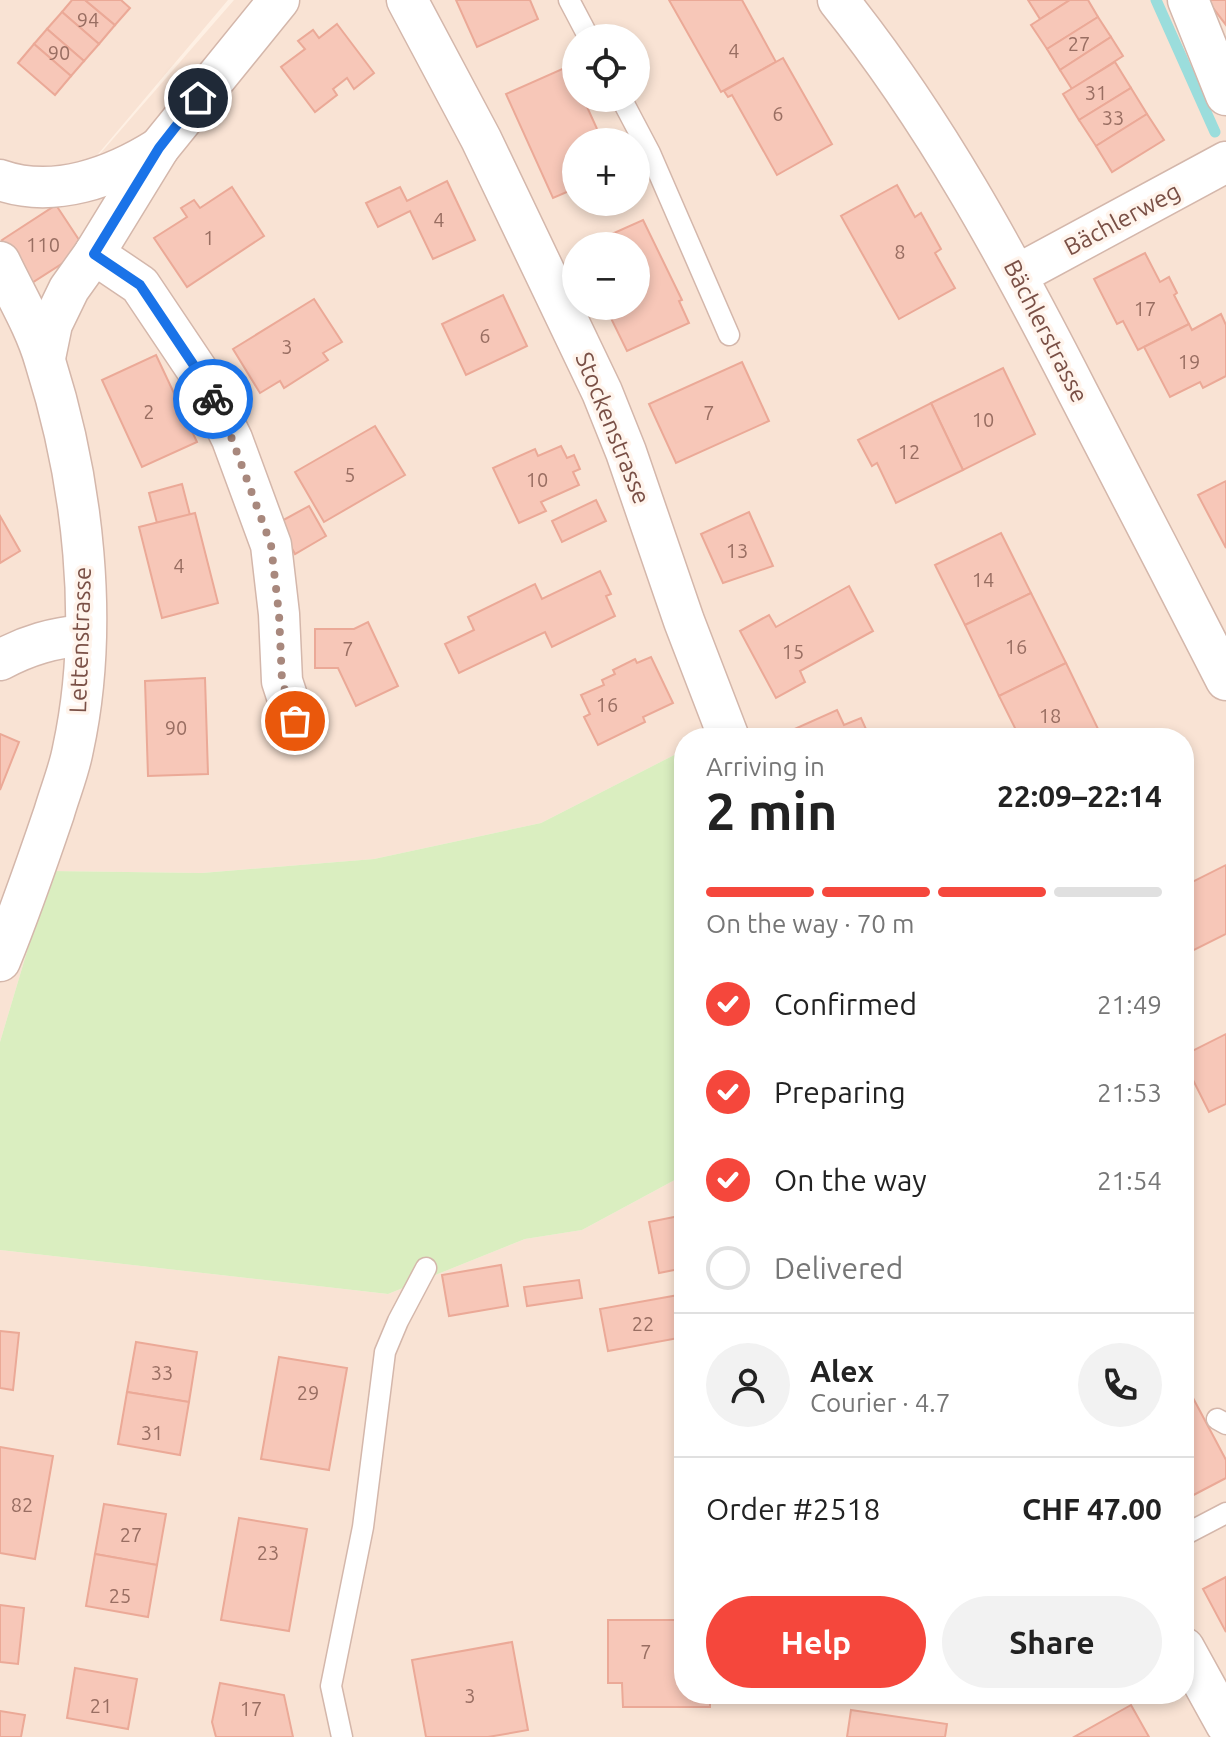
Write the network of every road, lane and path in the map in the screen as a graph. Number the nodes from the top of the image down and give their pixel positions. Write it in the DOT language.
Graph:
graph roads {
  1 [pos="279,0"];
  2 [pos="407,0"];
  3 [pos="569,0"];
  4 [pos="838,0"];
  5 [pos="1188,0"];
  6 [pos="582,24"];
  7 [pos="1226,95"];
  8 [pos="628,112"];
  9 [pos="159,148"];
  10 [pos="1226,162"];
  11 [pos="0,180"];
  12 [pos="94,254"];
  13 [pos="0,262"];
  14 [pos="1017,275"];
  15 [pos="729,335"];
  16 [pos="45,358"];
  17 [pos="84,635"];
  18 [pos="0,660"];
  19 [pos="1226,680"];
  20 [pos="295,721"];
  21 [pos="725,728"];
  22 [pos="0,961"];
  23 [pos="426,1268"];
  24 [pos="1226,1513"];
  25 [pos="1194,1530"];
  26 [pos="1194,1666"];
  27 [pos="1226,1724"];
  28 [pos="342,1737"];
  1 -- 9 [label="street"];
  2 -- 21 [label="street, Stockenstrasse"];
  3 -- 6 [label="lane"];
  4 -- 14 [label="street, Bächlerstrasse"];
  5 -- 7 [label="street"];
  8 -- 15 [label="lane"];
  9 -- 11 [label="street"];
  9 -- 12 [label="street"];
  10 -- 14 [label="street, Bächlerweg"];
  12 -- 16 [label="street"];
  12 -- 20 [label="street"];
  13 -- 16 [label="street, Lettenstrasse"];
  14 -- 19 [label="street, Bächlerstrasse"];
  16 -- 17 [label="street, Lettenstrasse"];
  17 -- 18 [label="street"];
  17 -- 22 [label="street, Lettenstrasse"];
  23 -- 28 [label="lane"];
  24 -- 25 [label="lane"];
  26 -- 27 [label="street"];
}
